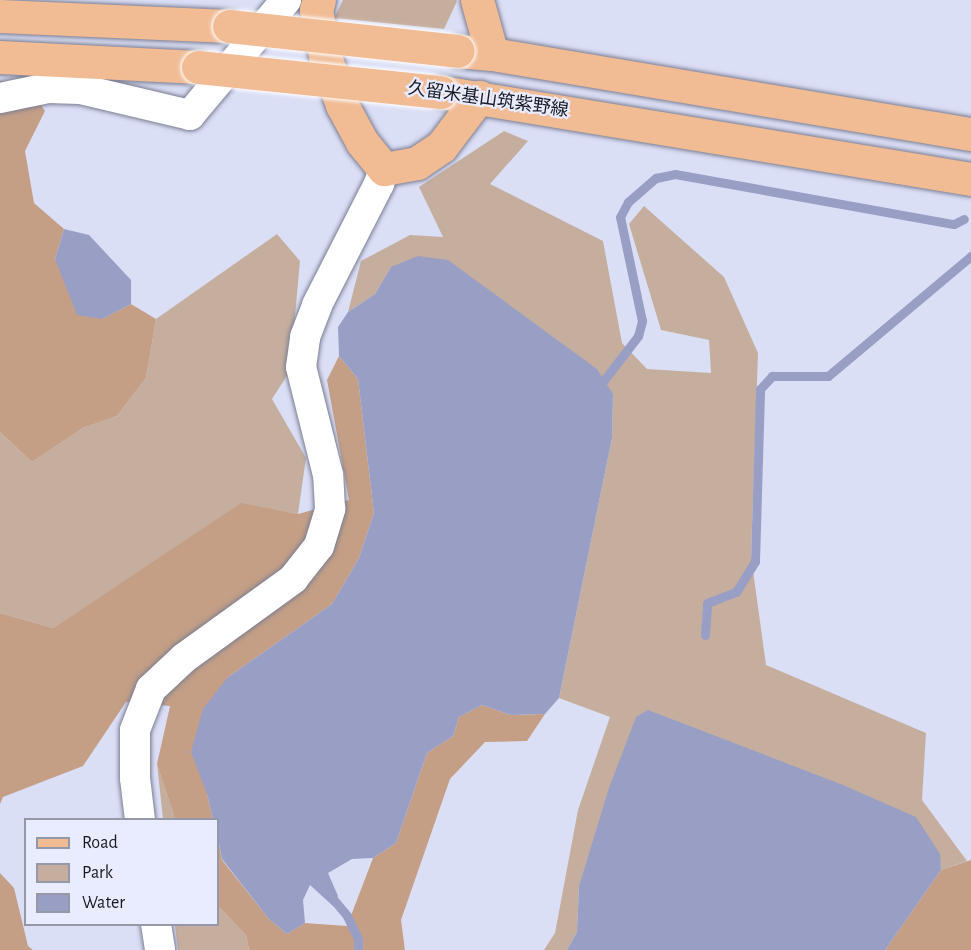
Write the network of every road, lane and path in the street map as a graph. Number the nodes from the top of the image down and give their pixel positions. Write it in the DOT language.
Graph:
graph roads {
  1 [pos="286,0"];
  2 [pos="319,0"];
  3 [pos="477,0"];
  4 [pos="0,16"];
  5 [pos="492,54"];
  6 [pos="0,57"];
  7 [pos="479,97"];
  8 [pos="0,98"];
  9 [pos="971,134"];
  10 [pos="384,169"];
  11 [pos="971,179"];
  12 [pos="140,818"];
  13 [pos="156,926"];
  14 [pos="160,950"];
  1 -- 8 [label="street"];
  2 -- 10 [label="main road"];
  3 -- 5 [label="main road"];
  4 -- 5 [label="main road, bridge"];
  5 -- 9 [label="main road"];
  6 -- 7 [label="main road, 久留米基山筑紫野線, bridge"];
  7 -- 10 [label="main road"];
  7 -- 11 [label="main road, 久留米基山筑紫野線"];
  10 -- 12 [label="street"];
  13 -- 14 [label="street"];
}
